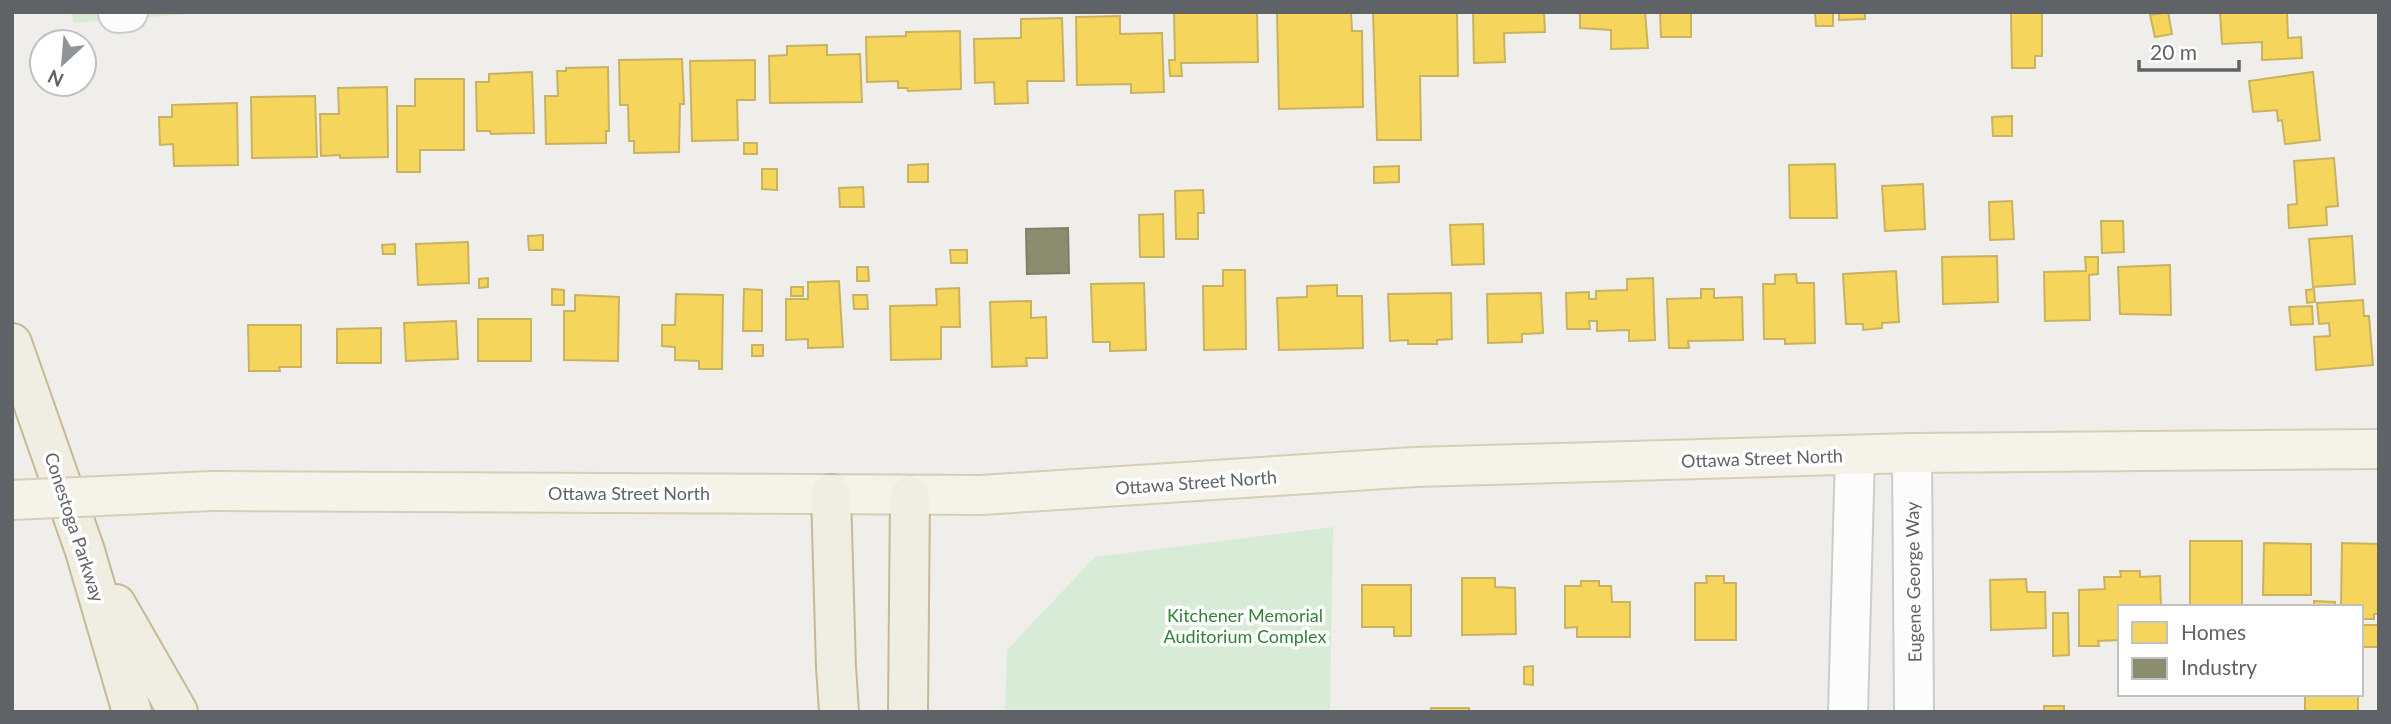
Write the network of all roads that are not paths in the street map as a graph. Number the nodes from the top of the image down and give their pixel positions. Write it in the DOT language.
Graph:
graph roads {
  1 [pos="128,12"];
  2 [pos="118,13"];
  3 [pos="12,344"];
  4 [pos="2379,449"];
  5 [pos="1912,453"];
  6 [pos="1855,455"];
  7 [pos="831,495"];
  8 [pos="910,496"];
  9 [pos="12,500"];
  10 [pos="85,551"];
  11 [pos="132,712"];
  12 [pos="178,712"];
  13 [pos="839,712"];
  14 [pos="908,712"];
  15 [pos="1848,712"];
  16 [pos="1914,712"];
  1 -- 2 [label="street"];
  3 -- 10 [label="highway, Conestoga Parkway"];
  4 -- 5 [label="main road, Ottawa Street North"];
  5 -- 6 [label="main road, Ottawa Street North"];
  5 -- 16 [label="street, Eugene George Way"];
  6 -- 8 [label="main road, Ottawa Street North"];
  6 -- 15 [label="street"];
  7 -- 8 [label="main road, Ottawa Street North"];
  7 -- 9 [label="main road, Ottawa Street North, bridge"];
  7 -- 13 [label="highway"];
  8 -- 14 [label="highway"];
  10 -- 11 [label="highway, Conestoga Parkway"];
  10 -- 12 [label="highway"];
}
